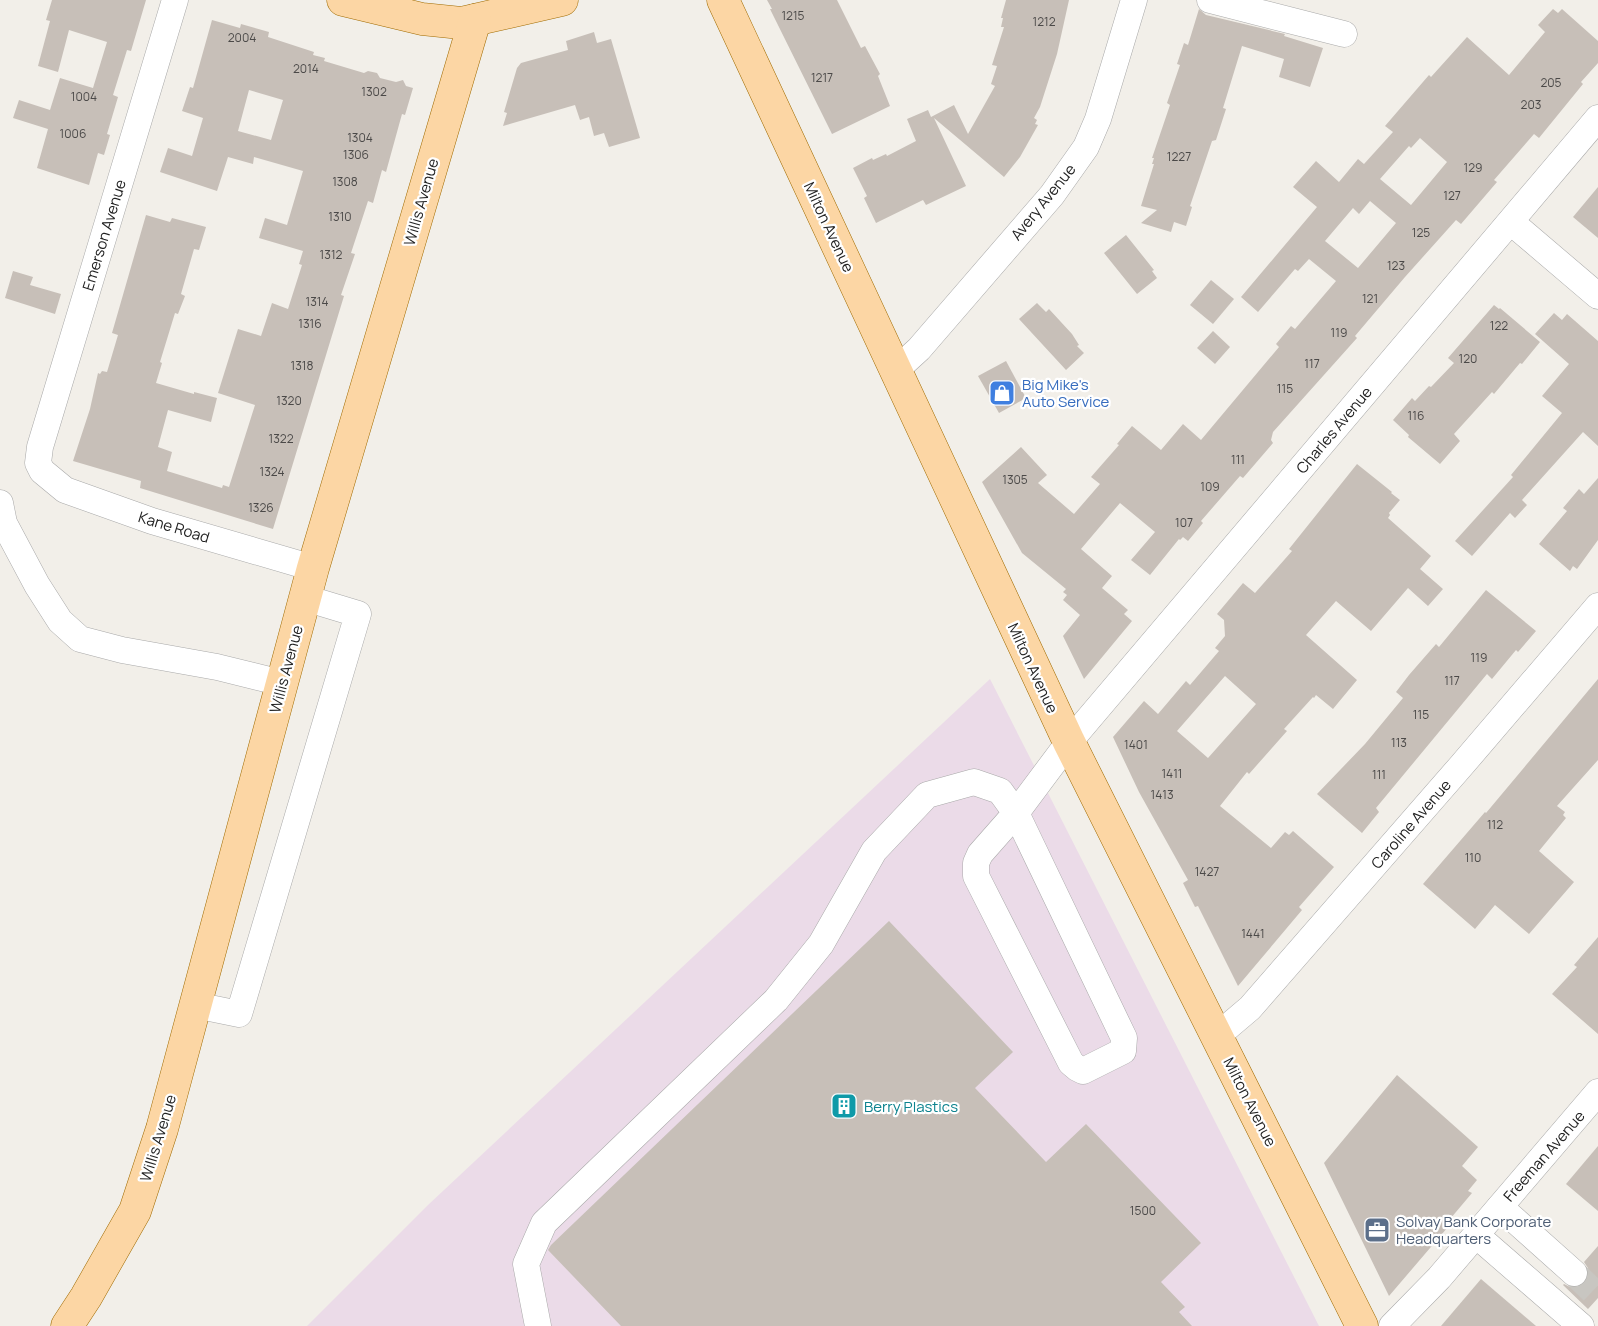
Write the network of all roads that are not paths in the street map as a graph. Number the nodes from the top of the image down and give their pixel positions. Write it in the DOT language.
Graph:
graph roads {
  1 [pos="175,0"];
  2 [pos="343,0"];
  3 [pos="562,0"];
  4 [pos="723,0"];
  5 [pos="1134,0"];
  6 [pos="1210,0"];
  7 [pos="478,10"];
  8 [pos="1344,34"];
  9 [pos="1598,118"];
  10 [pos="1511,222"];
  11 [pos="1598,296"];
  12 [pos="896,370"];
  13 [pos="42,471"];
  14 [pos="0,503"];
  15 [pos="314,568"];
  16 [pos="305,598"];
  17 [pos="1598,606"];
  18 [pos="282,683"];
  19 [pos="1068,742"];
  20 [pos="1016,813"];
  21 [pos="195,1005"];
  22 [pos="1217,1036"];
  23 [pos="1598,1092"];
  24 [pos="1500,1206"];
  25 [pos="1476,1235"];
  26 [pos="1574,1273"];
  27 [pos="67,1326"];
  28 [pos="538,1326"];
  29 [pos="1362,1326"];
  30 [pos="1392,1326"];
  31 [pos="1581,1326"];
  1 -- 13 [label="street, Emerson Avenue"];
  2 -- 7 [label="main road"];
  3 -- 7 [label="main road"];
  4 -- 12 [label="main road, Milton Avenue"];
  5 -- 12 [label="street, Avery Avenue"];
  6 -- 8 [label="street"];
  7 -- 15 [label="main road, Willis Avenue"];
  9 -- 10 [label="street, Charles Avenue"];
  10 -- 11 [label="street"];
  10 -- 19 [label="street, Charles Avenue"];
  12 -- 19 [label="main road, Milton Avenue"];
  13 -- 15 [label="street, Kane Road"];
  14 -- 18 [label="street"];
  15 -- 16 [label="main road, Willis Avenue"];
  16 -- 18 [label="main road, Willis Avenue"];
  16 -- 21 [label="street"];
  17 -- 22 [label="street, Caroline Avenue"];
  18 -- 21 [label="main road, Willis Avenue"];
  19 -- 20 [label="street, Charles Avenue"];
  19 -- 22 [label="main road, Milton Avenue"];
  20 -- 20 [label="street"];
  20 -- 28 [label="street"];
  21 -- 27 [label="main road, Willis Avenue"];
  22 -- 29 [label="main road, Milton Avenue"];
  23 -- 24 [label="street, Freeman Avenue"];
  24 -- 25 [label="street, Freeman Avenue"];
  24 -- 26 [label="street"];
  25 -- 30 [label="street, Freeman Avenue"];
  25 -- 31 [label="street"];
}
